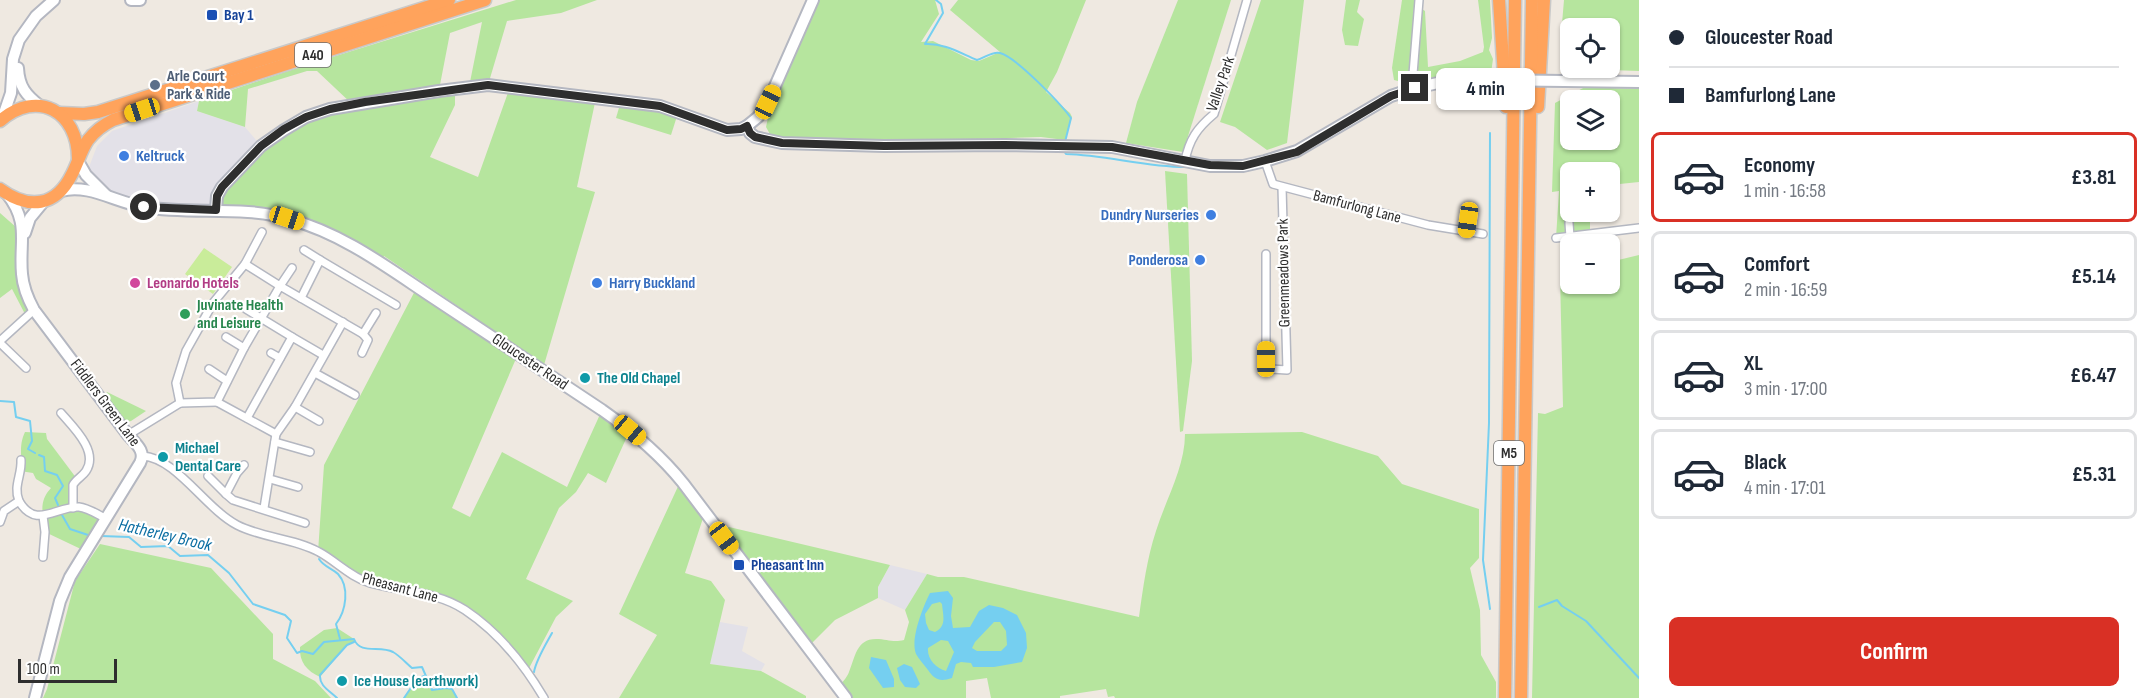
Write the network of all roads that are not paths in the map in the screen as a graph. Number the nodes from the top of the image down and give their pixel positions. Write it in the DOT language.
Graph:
graph roads {
  1 [pos="54,0"];
  2 [pos="62,0"];
  3 [pos="131,0"];
  4 [pos="140,0"];
  5 [pos="449,0"];
  6 [pos="485,0"];
  7 [pos="813,0"];
  8 [pos="1247,0"];
  9 [pos="1419,0"];
  10 [pos="1499,0"];
  11 [pos="1515,0"];
  12 [pos="1532,0"];
  13 [pos="1544,0"];
  14 [pos="1639,82"];
  15 [pos="1415,88"];
  16 [pos="40,106"];
  17 [pos="60,113"];
  18 [pos="1,120"];
  19 [pos="747,126"];
  20 [pos="78,161"];
  21 [pos="1185,161"];
  22 [pos="1265,161"];
  23 [pos="1282,187"];
  24 [pos="61,191"];
  25 [pos="3,192"];
  26 [pos="107,197"];
  27 [pos="44,201"];
  28 [pos="1512,207"];
  29 [pos="216,210"];
  30 [pos="1468,220"];
  31 [pos="1569,223"];
  32 [pos="1639,228"];
  33 [pos="262,232"];
  34 [pos="1466,233"];
  35 [pos="1483,234"];
  36 [pos="1570,234"];
  37 [pos="1593,234"];
  38 [pos="1528,237"];
  39 [pos="1556,238"];
  40 [pos="1560,238"];
  41 [pos="23,239"];
  42 [pos="304,250"];
  43 [pos="1266,254"];
  44 [pos="320,260"];
  45 [pos="245,264"];
  46 [pos="292,268"];
  47 [pos="280,286"];
  48 [pos="301,298"];
  49 [pos="396,305"];
  50 [pos="246,309"];
  51 [pos="34,310"];
  52 [pos="376,313"];
  53 [pos="262,319"];
  54 [pos="343,322"];
  55 [pos="363,334"];
  56 [pos="226,337"];
  57 [pos="292,337"];
  58 [pos="0,342"];
  59 [pos="244,348"];
  60 [pos="271,353"];
  61 [pos="362,353"];
  62 [pos="323,355"];
  63 [pos="280,358"];
  64 [pos="26,368"];
  65 [pos="209,369"];
  66 [pos="315,374"];
  67 [pos="227,381"];
  68 [pos="355,395"];
  69 [pos="217,402"];
  70 [pos="180,403"];
  71 [pos="295,407"];
  72 [pos="61,413"];
  73 [pos="247,417"];
  74 [pos="319,421"];
  75 [pos="276,434"];
  76 [pos="128,435"];
  77 [pos="275,442"];
  78 [pos="310,452"];
  79 [pos="143,456"];
  80 [pos="21,460"];
  81 [pos="244,465"];
  82 [pos="208,476"];
  83 [pos="270,479"];
  84 [pos="298,488"];
  85 [pos="226,494"];
  86 [pos="19,501"];
  87 [pos="74,508"];
  88 [pos="264,508"];
  89 [pos="43,516"];
  90 [pos="105,518"];
  91 [pos="0,522"];
  92 [pos="305,523"];
  93 [pos="41,552"];
  94 [pos="35,698"];
  95 [pos="544,698"];
  96 [pos="846,698"];
  97 [pos="1505,698"];
  98 [pos="1521,698"];
  1 -- 18 [label="street"];
  2 -- 16 [label="street"];
  3 -- 4 [label="street"];
  5 -- 17 [label="highway, A40"];
  6 -- 20 [label="highway, A40"];
  7 -- 19 [label="street"];
  8 -- 21 [label="street, Valley Park"];
  9 -- 15 [label="street"];
  10 -- 28 [label="highway, M5"];
  11 -- 28 [label="highway, M5"];
  12 -- 38 [label="highway, M5"];
  13 -- 38 [label="highway, M5"];
  14 -- 15 [label="street, bridge"];
  15 -- 22 [label="street"];
  16 -- 17 [label="highway"];
  16 -- 18 [label="highway"];
  17 -- 20 [label="highway"];
  19 -- 21 [label="street"];
  19 -- 29 [label="street"];
  20 -- 24 [label="highway"];
  20 -- 26 [label="street"];
  21 -- 22 [label="street"];
  22 -- 23 [label="street"];
  23 -- 34 [label="street, Bamfurlong Lane"];
  23 -- 43 [label="street, Greenmeadows Park"];
  24 -- 26 [label="street, Gloucester Road"];
  24 -- 27 [label="highway"];
  25 -- 27 [label="highway"];
  25 -- 41 [label="street, Fiddlers Green Lane"];
  26 -- 29 [label="street, Gloucester Road"];
  27 -- 41 [label="street, Fiddlers Green Lane"];
  28 -- 97 [label="highway, M5"];
  29 -- 96 [label="street, Gloucester Road"];
  30 -- 34 [label="street"];
  31 -- 36 [label="street"];
  32 -- 37 [label="street"];
  33 -- 45 [label="street"];
  34 -- 35 [label="street, Bamfurlong Lane"];
  38 -- 98 [label="highway, M5"];
  39 -- 40 [label="street"];
  41 -- 51 [label="street, Fiddlers Green Lane"];
  42 -- 44 [label="street"];
  44 -- 48 [label="street"];
  44 -- 49 [label="street"];
  45 -- 47 [label="street"];
  45 -- 70 [label="street"];
  46 -- 47 [label="street"];
  47 -- 48 [label="street"];
  47 -- 53 [label="street"];
  48 -- 54 [label="street"];
  50 -- 53 [label="street"];
  51 -- 58 [label="street"];
  51 -- 76 [label="street, Fiddlers Green Lane"];
  52 -- 55 [label="street"];
  53 -- 57 [label="street"];
  53 -- 59 [label="street"];
  54 -- 55 [label="street"];
  54 -- 62 [label="street"];
  55 -- 61 [label="street"];
  56 -- 59 [label="street"];
  57 -- 62 [label="street"];
  57 -- 63 [label="street"];
  58 -- 64 [label="street"];
  59 -- 67 [label="street"];
  60 -- 63 [label="street"];
  62 -- 66 [label="street"];
  63 -- 73 [label="street"];
  65 -- 67 [label="street"];
  66 -- 68 [label="street"];
  66 -- 71 [label="street"];
  67 -- 69 [label="street"];
  69 -- 70 [label="street"];
  69 -- 73 [label="street"];
  70 -- 76 [label="street"];
  71 -- 74 [label="street"];
  71 -- 75 [label="street"];
  72 -- 87 [label="street"];
  73 -- 75 [label="street"];
  75 -- 77 [label="street"];
  76 -- 79 [label="street, Fiddlers Green Lane"];
  77 -- 78 [label="street"];
  77 -- 83 [label="street"];
  79 -- 90 [label="street, Fiddlers Green Lane"];
  79 -- 95 [label="street, Pheasant Lane"];
  80 -- 86 [label="street"];
  81 -- 85 [label="street"];
  82 -- 85 [label="street"];
  83 -- 84 [label="street"];
  83 -- 88 [label="street"];
  85 -- 88 [label="street"];
  86 -- 89 [label="street"];
  86 -- 91 [label="street"];
  87 -- 89 [label="street"];
  87 -- 90 [label="street"];
  88 -- 92 [label="street"];
  89 -- 93 [label="street"];
  90 -- 94 [label="street, Fiddlers Green Lane"];
}
